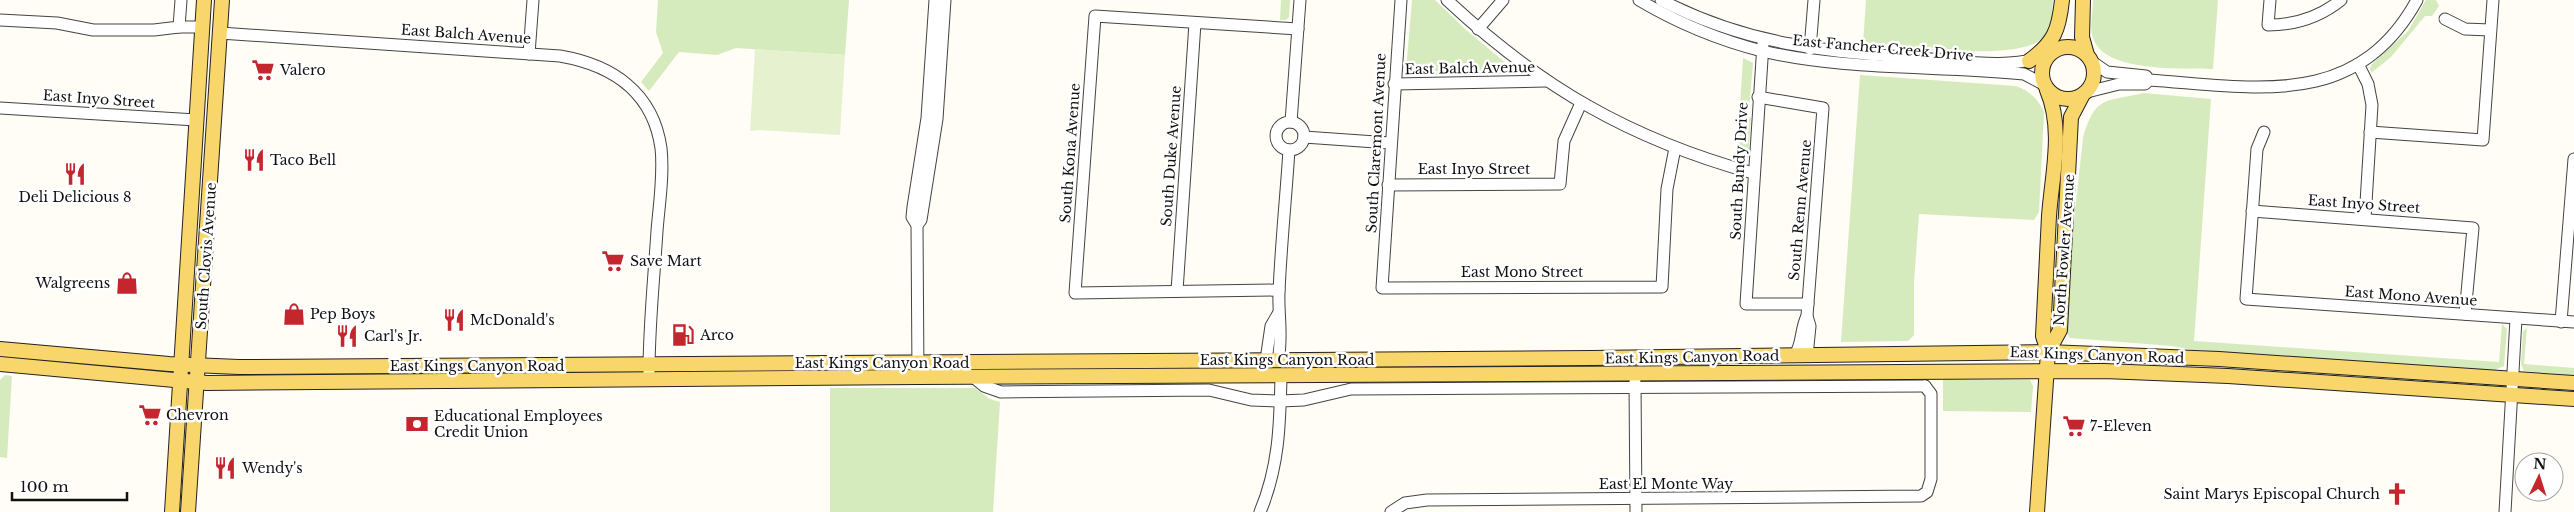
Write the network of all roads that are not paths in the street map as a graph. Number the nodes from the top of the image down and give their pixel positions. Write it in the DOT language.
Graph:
graph roads {
  1 [pos="180,0"];
  2 [pos="204,0"];
  3 [pos="213,0"];
  4 [pos="222,0"];
  5 [pos="533,0"];
  6 [pos="935,0"];
  7 [pos="945,0"];
  8 [pos="1300,0"];
  9 [pos="1401,0"];
  10 [pos="1446,0"];
  11 [pos="1503,0"];
  12 [pos="1639,0"];
  13 [pos="1661,0"];
  14 [pos="1814,0"];
  15 [pos="2062,0"];
  16 [pos="2069,0"];
  17 [pos="2082,0"];
  18 [pos="2270,0"];
  19 [pos="2341,0"];
  20 [pos="2417,0"];
  21 [pos="2493,0"];
  22 [pos="1679,9"];
  23 [pos="2445,19"];
  24 [pos="0,20"];
  25 [pos="1195,23"];
  26 [pos="179,27"];
  27 [pos="202,27"];
  28 [pos="1298,29"];
  29 [pos="1478,29"];
  30 [pos="2490,30"];
  31 [pos="220,33"];
  32 [pos="1763,45"];
  33 [pos="1810,49"];
  34 [pos="2052,53"];
  35 [pos="529,54"];
  36 [pos="2089,58"];
  37 [pos="2029,61"];
  38 [pos="2358,64"];
  39 [pos="2149,80"];
  40 [pos="1546,81"];
  41 [pos="1394,84"];
  42 [pos="2045,87"];
  43 [pos="2085,94"];
  44 [pos="1758,97"];
  45 [pos="1581,103"];
  46 [pos="0,108"];
  47 [pos="196,120"];
  48 [pos="1291,122"];
  49 [pos="2264,132"];
  50 [pos="2370,132"];
  51 [pos="1304,137"];
  52 [pos="1390,142"];
  53 [pos="1675,148"];
  54 [pos="1289,150"];
  55 [pos="2574,159"];
  56 [pos="212,173"];
  57 [pos="1754,173"];
  58 [pos="1388,185"];
  59 [pos="192,187"];
  60 [pos="2252,211"];
  61 [pos="2365,218"];
  62 [pos="917,225"];
  63 [pos="208,226"];
  64 [pos="2571,232"];
  65 [pos="1382,288"];
  66 [pos="1279,290"];
  67 [pos="1177,291"];
  68 [pos="1807,310"];
  69 [pos="2465,314"];
  70 [pos="2516,319"];
  71 [pos="2561,322"];
  72 [pos="2574,322"];
  73 [pos="0,349"];
  74 [pos="2048,352"];
  75 [pos="1800,356"];
  76 [pos="1272,360"];
  77 [pos="1404,360"];
  78 [pos="0,364"];
  79 [pos="180,364"];
  80 [pos="198,366"];
  81 [pos="495,366"];
  82 [pos="2353,368"];
  83 [pos="918,370"];
  84 [pos="1926,370"];
  85 [pos="2047,371"];
  86 [pos="649,372"];
  87 [pos="1634,372"];
  88 [pos="1714,372"];
  89 [pos="1159,376"];
  90 [pos="1281,376"];
  91 [pos="2228,376"];
  92 [pos="973,377"];
  93 [pos="2512,379"];
  94 [pos="406,380"];
  95 [pos="179,381"];
  96 [pos="197,383"];
  97 [pos="2574,383"];
  98 [pos="1925,386"];
  99 [pos="1635,388"];
  100 [pos="2511,395"];
  101 [pos="2574,399"];
  102 [pos="1280,401"];
  103 [pos="1636,499"];
  104 [pos="1500,506"];
  105 [pos="172,512"];
  106 [pos="188,512"];
  107 [pos="1260,512"];
  108 [pos="1391,512"];
  109 [pos="1636,512"];
  110 [pos="2037,512"];
  111 [pos="2505,512"];
  1 -- 26 [label="street"];
  2 -- 27 [label="main road, South Clovis Avenue"];
  3 -- 31 [label="main road"];
  4 -- 31 [label="main road, South Clovis Avenue"];
  5 -- 35 [label="street"];
  6 -- 62 [label="street"];
  7 -- 62 [label="street"];
  8 -- 28 [label="street"];
  9 -- 41 [label="street, South Claremont Avenue"];
  10 -- 29 [label="street"];
  11 -- 29 [label="street"];
  12 -- 22 [label="street, East Fancher Creek Drive"];
  13 -- 22 [label="street, East Fancher Creek Drive"];
  14 -- 33 [label="street"];
  15 -- 37 [label="main road"];
  16 -- 34 [label="main road"];
  17 -- 36 [label="main road"];
  18 -- 19 [label="street"];
  20 -- 38 [label="street"];
  21 -- 30 [label="street"];
  22 -- 32 [label="street, East Fancher Creek Drive"];
  23 -- 30 [label="street"];
  24 -- 26 [label="street"];
  25 -- 28 [label="street"];
  25 -- 67 [label="street, South Duke Avenue"];
  25 -- 67 [label="street, South Kona Avenue"];
  26 -- 27 [label="street"];
  27 -- 47 [label="main road, South Clovis Avenue"];
  28 -- 48 [label="street"];
  29 -- 40 [label="street"];
  30 -- 50 [label="street"];
  31 -- 35 [label="street, East Balch Avenue"];
  31 -- 56 [label="main road, South Clovis Avenue"];
  32 -- 33 [label="street, East Fancher Creek Drive"];
  32 -- 42 [label="street, East Fancher Creek Drive"];
  32 -- 44 [label="street, South Bundy Drive"];
  33 -- 37 [label="street, East Fancher Creek Drive"];
  34 -- 36 [label="main road"];
  34 -- 37 [label="street, East Fancher Creek Drive"];
  34 -- 42 [label="main road"];
  35 -- 86 [label="street, East Balch Avenue"];
  36 -- 39 [label="street"];
  36 -- 43 [label="main road"];
  38 -- 39 [label="street"];
  38 -- 50 [label="street"];
  39 -- 43 [label="street"];
  40 -- 41 [label="street, East Balch Avenue"];
  40 -- 45 [label="street"];
  41 -- 52 [label="street, South Claremont Avenue"];
  42 -- 43 [label="main road"];
  42 -- 74 [label="main road, North Fowler Avenue"];
  43 -- 74 [label="main road, North Fowler Avenue"];
  44 -- 57 [label="street, South Bundy Drive"];
  44 -- 68 [label="street, South Renn Avenue"];
  45 -- 53 [label="street"];
  45 -- 58 [label="street, East Inyo Street"];
  46 -- 47 [label="street, East Inyo Street"];
  47 -- 56 [label="main road"];
  47 -- 59 [label="main road, South Clovis Avenue"];
  48 -- 51 [label="street"];
  48 -- 54 [label="street"];
  49 -- 60 [label="street"];
  50 -- 61 [label="street"];
  51 -- 52 [label="street"];
  51 -- 54 [label="street"];
  52 -- 58 [label="street, South Claremont Avenue"];
  53 -- 57 [label="street"];
  53 -- 65 [label="street, East Mono Street"];
  54 -- 66 [label="street"];
  55 -- 64 [label="street"];
  56 -- 63 [label="main road, South Clovis Avenue"];
  57 -- 68 [label="street, South Bundy Drive"];
  58 -- 65 [label="street, South Claremont Avenue"];
  59 -- 63 [label="main road"];
  59 -- 79 [label="main road, South Clovis Avenue"];
  60 -- 61 [label="street, East Inyo Street"];
  60 -- 69 [label="street, East Mono Avenue"];
  61 -- 69 [label="street, East Inyo Street"];
  62 -- 83 [label="street"];
  63 -- 80 [label="main road, South Clovis Avenue"];
  64 -- 71 [label="street"];
  66 -- 67 [label="street"];
  66 -- 76 [label="street"];
  68 -- 75 [label="street, South Renn Avenue"];
  69 -- 70 [label="street, East Mono Avenue"];
  70 -- 71 [label="street, East Mono Avenue"];
  70 -- 93 [label="street"];
  71 -- 72 [label="street, East Mono Avenue"];
  73 -- 79 [label="main road, East Kings Canyon Road"];
  74 -- 75 [label="main road, East Kings Canyon Road"];
  74 -- 82 [label="main road, East Kings Canyon Road"];
  74 -- 85 [label="main road"];
  75 -- 77 [label="main road, East Kings Canyon Road"];
  75 -- 88 [label="main road"];
  76 -- 77 [label="main road, East Kings Canyon Road"];
  76 -- 83 [label="main road, East Kings Canyon Road"];
  76 -- 89 [label="main road"];
  77 -- 90 [label="main road"];
  78 -- 95 [label="main road, East Kings Canyon Road"];
  79 -- 80 [label="main road, East Kings Canyon Road"];
  79 -- 95 [label="main road, South Clovis Avenue"];
  80 -- 81 [label="main road, East Kings Canyon Road"];
  80 -- 96 [label="main road, South Clovis Avenue"];
  81 -- 86 [label="main road, East Kings Canyon Road"];
  81 -- 94 [label="main road"];
  82 -- 91 [label="main road"];
  82 -- 93 [label="main road, East Kings Canyon Road"];
  83 -- 86 [label="main road, East Kings Canyon Road"];
  83 -- 92 [label="main road, East Kings Canyon Road"];
  84 -- 85 [label="main road, East Kings Canyon Road"];
  84 -- 88 [label="main road, East Kings Canyon Road"];
  84 -- 98 [label="street"];
  85 -- 91 [label="main road, East Kings Canyon Road"];
  85 -- 110 [label="main road"];
  86 -- 94 [label="main road, East Kings Canyon Road"];
  87 -- 88 [label="main road, East Kings Canyon Road"];
  87 -- 90 [label="main road, East Kings Canyon Road"];
  87 -- 99 [label="street"];
  89 -- 90 [label="main road, East Kings Canyon Road"];
  89 -- 92 [label="main road, East Kings Canyon Road"];
  90 -- 102 [label="street"];
  91 -- 100 [label="main road, East Kings Canyon Road"];
  92 -- 102 [label="street, East Kings Canyon Road"];
  93 -- 97 [label="main road, East Kings Canyon Road"];
  93 -- 100 [label="street"];
  94 -- 96 [label="main road, East Kings Canyon Road"];
  95 -- 96 [label="main road, East Kings Canyon Road"];
  95 -- 105 [label="main road, South Clovis Avenue"];
  96 -- 106 [label="main road, South Clovis Avenue"];
  98 -- 99 [label="street, East Kings Canyon Road"];
  98 -- 103 [label="street, East El Monte Way"];
  99 -- 102 [label="street, East Kings Canyon Road"];
  99 -- 103 [label="street"];
  100 -- 101 [label="main road, East Kings Canyon Road"];
  100 -- 111 [label="street"];
  102 -- 107 [label="street"];
  103 -- 104 [label="street, East El Monte Way"];
  103 -- 109 [label="street"];
  104 -- 108 [label="street, East El Monte Way"];
}
